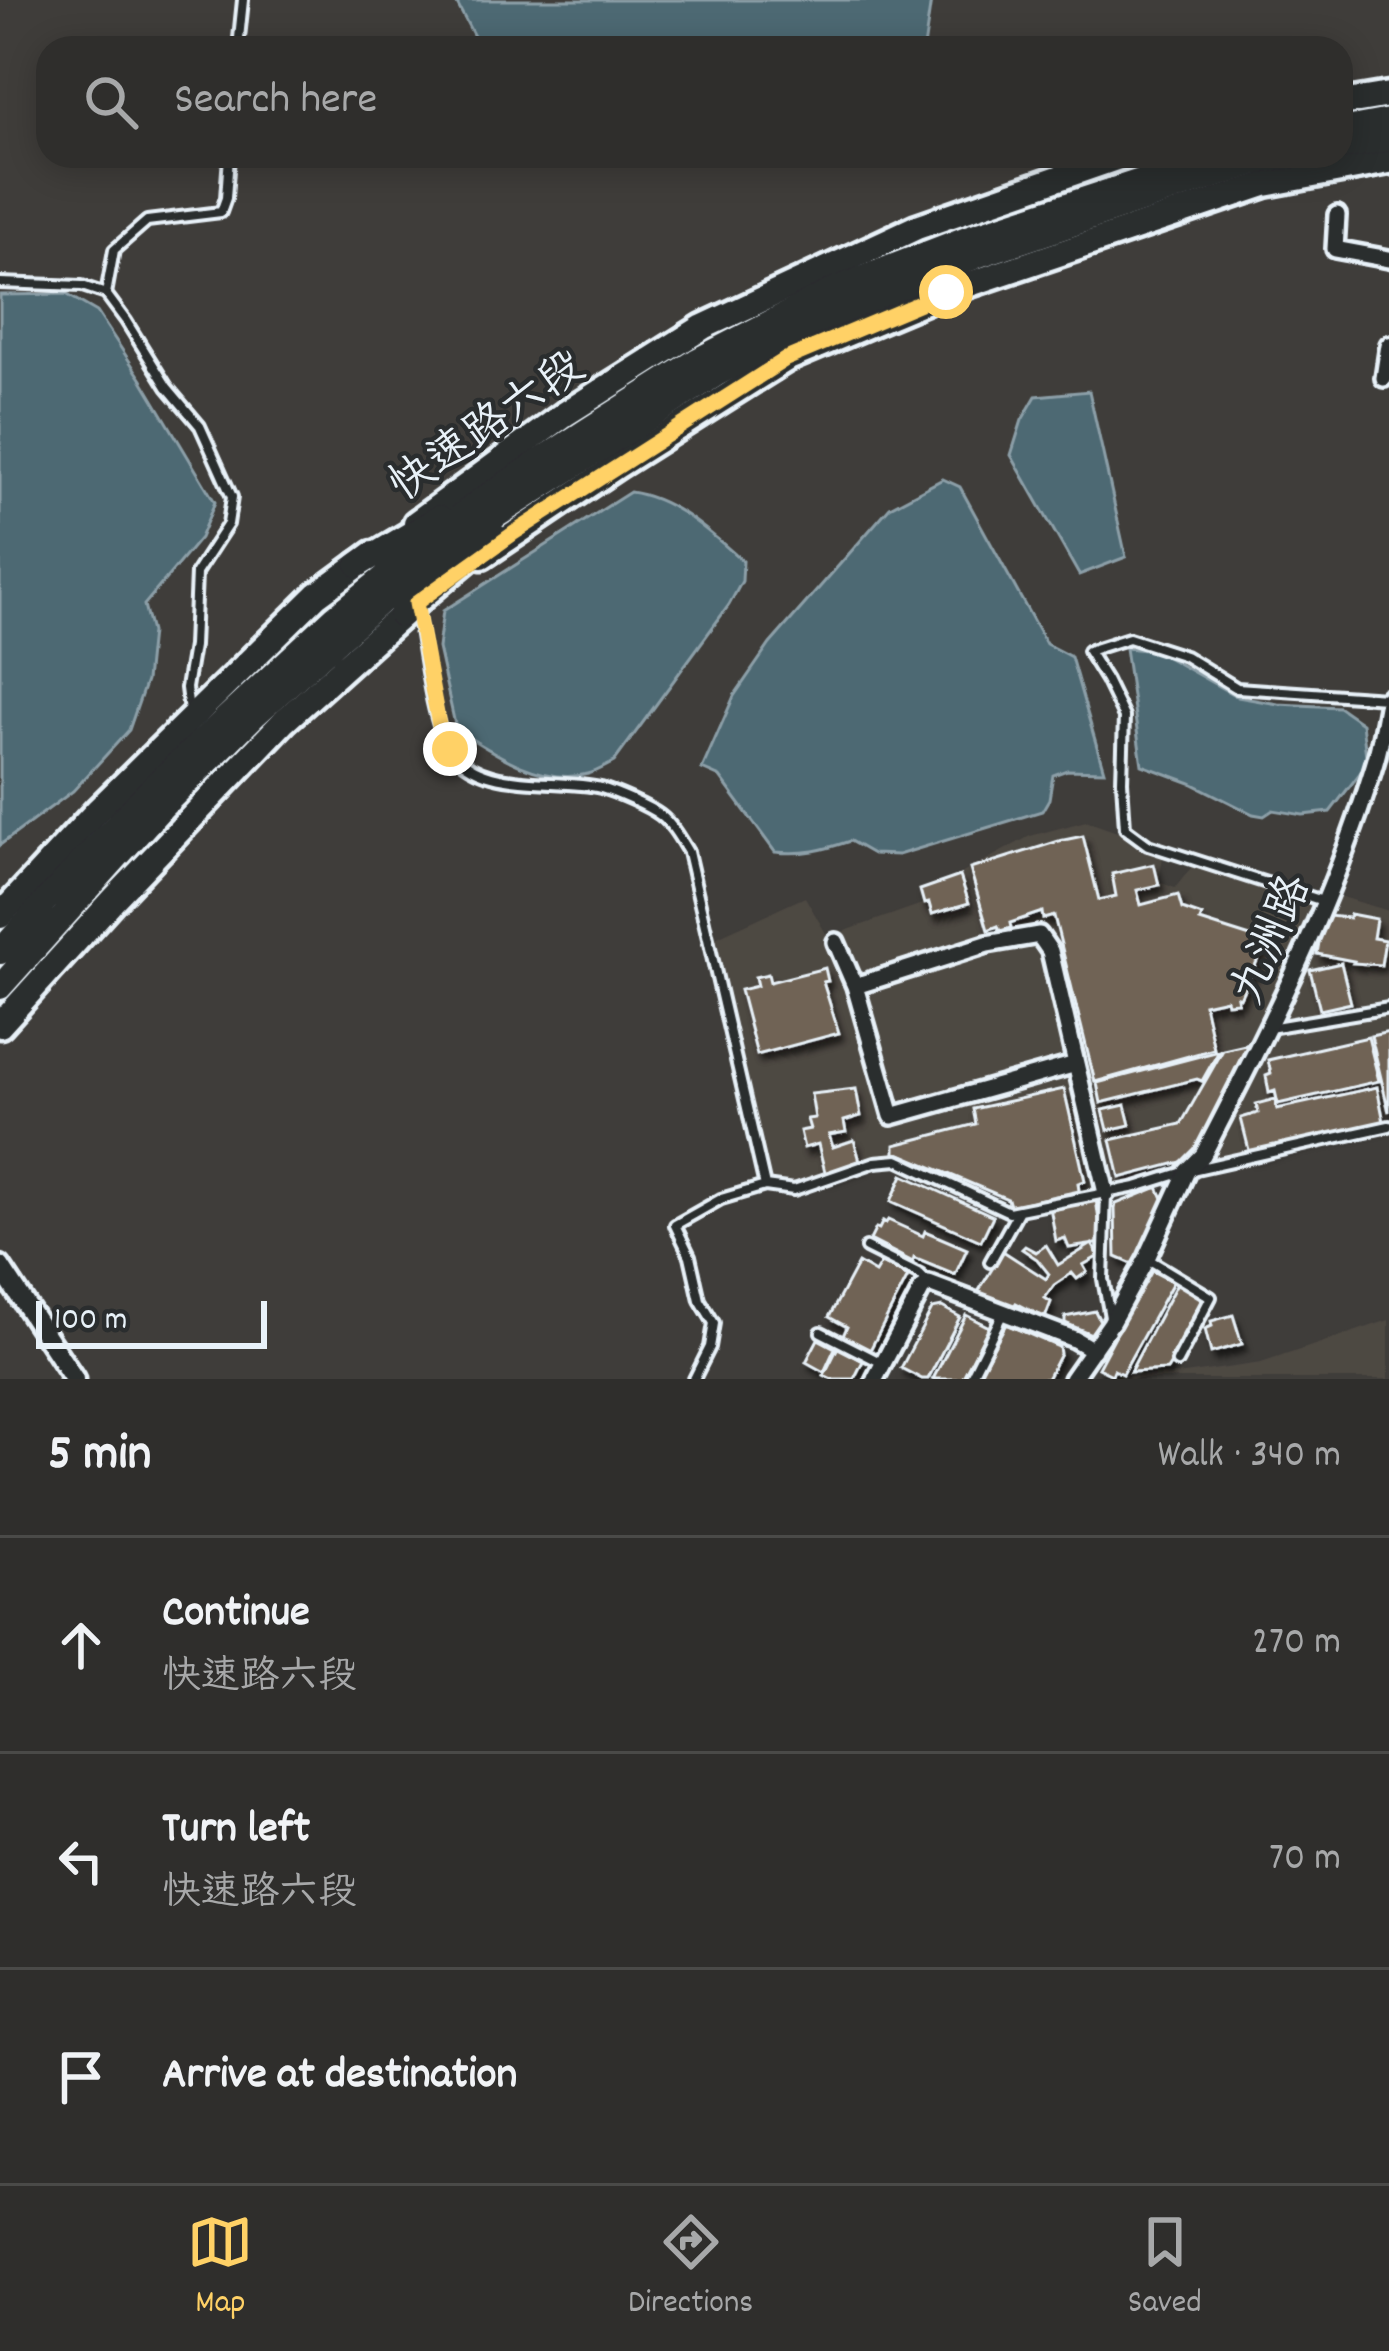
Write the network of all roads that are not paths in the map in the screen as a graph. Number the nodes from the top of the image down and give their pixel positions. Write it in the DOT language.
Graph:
graph roads {
  1 [pos="242,0"];
  2 [pos="239,36"];
  3 [pos="1389,95"];
  4 [pos="1353,101"];
  5 [pos="1389,121"];
  6 [pos="1353,128"];
  7 [pos="1389,139"];
  8 [pos="1353,146"];
  9 [pos="1389,161"];
  10 [pos="228,168"];
  11 [pos="1087,168"];
  12 [pos="1180,168"];
  13 [pos="1242,168"];
  14 [pos="1351,168"];
  15 [pos="1353,168"];
  16 [pos="1337,215"];
  17 [pos="1389,259"];
  18 [pos="0,283"];
  19 [pos="106,294"];
  20 [pos="1389,345"];
  21 [pos="1384,378"];
  22 [pos="592,440"];
  23 [pos="358,565"];
  24 [pos="408,609"];
  25 [pos="1389,698"];
  26 [pos="190,719"];
  27 [pos="1324,902"];
  28 [pos="0,916"];
  29 [pos="836,943"];
  30 [pos="0,952"];
  31 [pos="855,986"];
  32 [pos="0,987"];
  33 [pos="1389,1008"];
  34 [pos="0,1025"];
  35 [pos="1269,1028"];
  36 [pos="1076,1064"];
  37 [pos="1389,1126"];
  38 [pos="1186,1171"];
  39 [pos="765,1186"];
  40 [pos="1106,1193"];
  41 [pos="1018,1210"];
  42 [pos="866,1248"];
  43 [pos="1147,1258"];
  44 [pos="990,1262"];
  45 [pos="0,1266"];
  46 [pos="929,1284"];
  47 [pos="1004,1312"];
  48 [pos="1111,1323"];
  49 [pos="821,1333"];
  50 [pos="1093,1350"];
  51 [pos="1177,1362"];
  52 [pos="879,1371"];
  53 [pos="74,1379"];
  54 [pos="694,1379"];
  55 [pos="970,1379"];
  56 [pos="1072,1379"];
  1 -- 2 [label="lane"];
  3 -- 4 [label="main road"];
  5 -- 6 [label="main road"];
  7 -- 8 [label="main road"];
  9 -- 15 [label="main road"];
  10 -- 19 [label="lane"];
  11 -- 23 [label="main road, 快速路六段"];
  12 -- 22 [label="main road"];
  13 -- 22 [label="main road"];
  14 -- 24 [label="main road"];
  16 -- 17 [label="street"];
  18 -- 19 [label="lane"];
  19 -- 26 [label="lane"];
  20 -- 21 [label="street"];
  22 -- 23 [label="main road"];
  22 -- 24 [label="main road"];
  22 -- 30 [label="main road"];
  22 -- 32 [label="main road"];
  23 -- 26 [label="main road, 快速路六段"];
  24 -- 34 [label="main road"];
  24 -- 39 [label="lane"];
  25 -- 27 [label="street, 九洲路"];
  25 -- 27 [label="lane"];
  26 -- 28 [label="main road, 快速路六段"];
  27 -- 35 [label="street, 九洲路"];
  29 -- 31 [label="street"];
  31 -- 36 [label="street"];
  31 -- 36 [label="street"];
  33 -- 35 [label="lane"];
  35 -- 38 [label="street, 九洲路"];
  36 -- 40 [label="street"];
  37 -- 38 [label="lane"];
  38 -- 40 [label="lane"];
  38 -- 43 [label="street, 九洲路"];
  39 -- 41 [label="lane"];
  39 -- 54 [label="lane"];
  40 -- 41 [label="lane"];
  40 -- 48 [label="lane"];
  41 -- 44 [label="lane"];
  42 -- 46 [label="lane"];
  43 -- 48 [label="street, 九洲路"];
  43 -- 51 [label="lane"];
  45 -- 53 [label="street"];
  46 -- 47 [label="street"];
  46 -- 52 [label="street"];
  47 -- 50 [label="street"];
  47 -- 55 [label="lane"];
  48 -- 50 [label="street, 九洲路"];
  49 -- 52 [label="lane"];
  50 -- 56 [label="street, 九洲路"];
}
